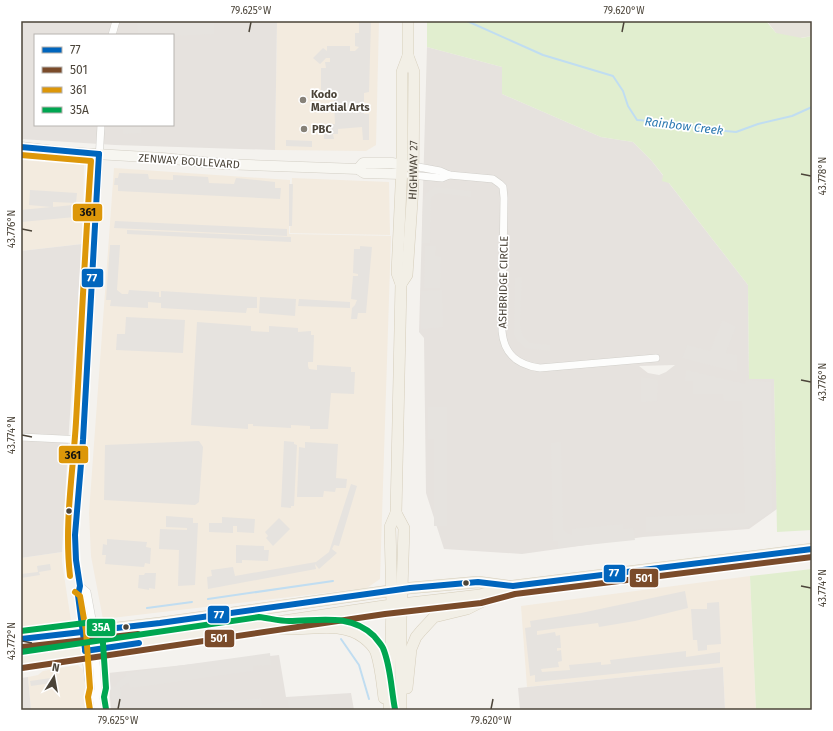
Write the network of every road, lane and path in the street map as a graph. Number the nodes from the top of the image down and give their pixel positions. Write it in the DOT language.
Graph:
graph roads {
  1 [pos="116,21"];
  2 [pos="408,21"];
  3 [pos="112,34"];
  4 [pos="408,56"];
  5 [pos="101,126"];
  6 [pos="21,147"];
  7 [pos="99,154"];
  8 [pos="401,170"];
  9 [pos="413,171"];
  10 [pos="401,284"];
  11 [pos="656,358"];
  12 [pos="21,437"];
  13 [pos="83,440"];
  14 [pos="812,549"];
  15 [pos="80,586"];
  16 [pos="513,586"];
  17 [pos="396,591"];
  18 [pos="396,605"];
  19 [pos="259,625"];
  20 [pos="88,631"];
  21 [pos="21,640"];
  22 [pos="90,650"];
  23 [pos="21,660"];
  24 [pos="96,697"];
  25 [pos="98,710"];
  26 [pos="388,710"];
  27 [pos="402,710"];
  1 -- 3 [label="street"];
  2 -- 4 [label="main road, HIGHWAY 27"];
  4 -- 8 [label="main road, HIGHWAY 27"];
  4 -- 9 [label="main road, HIGHWAY 27"];
  5 -- 7 [label="street"];
  6 -- 7 [label="street, ZENWAY BOULEVARD"];
  7 -- 8 [label="street, ZENWAY BOULEVARD"];
  7 -- 13 [label="street"];
  8 -- 9 [label="street, ZENWAY BOULEVARD"];
  8 -- 10 [label="main road, HIGHWAY 27"];
  9 -- 10 [label="main road, HIGHWAY 27"];
  9 -- 11 [label="street, ASHBRIDGE CIRCLE"];
  10 -- 17 [label="main road, HIGHWAY 27"];
  12 -- 13 [label="street"];
  13 -- 15 [label="street"];
  14 -- 16 [label="main road"];
  15 -- 20 [label="street"];
  15 -- 20 [label="street"];
  16 -- 17 [label="main road"];
  16 -- 18 [label="main road"];
  16 -- 27 [label="main road"];
  17 -- 18 [label="main road, HIGHWAY 27"];
  17 -- 20 [label="main road"];
  18 -- 19 [label="main road"];
  18 -- 26 [label="main road, HIGHWAY 27"];
  18 -- 27 [label="main road, HIGHWAY 27"];
  19 -- 22 [label="main road"];
  19 -- 26 [label="main road"];
  20 -- 21 [label="main road"];
  20 -- 22 [label="street"];
  20 -- 22 [label="street"];
  22 -- 23 [label="main road"];
  22 -- 24 [label="street"];
  22 -- 24 [label="street"];
  24 -- 25 [label="street"];
}
